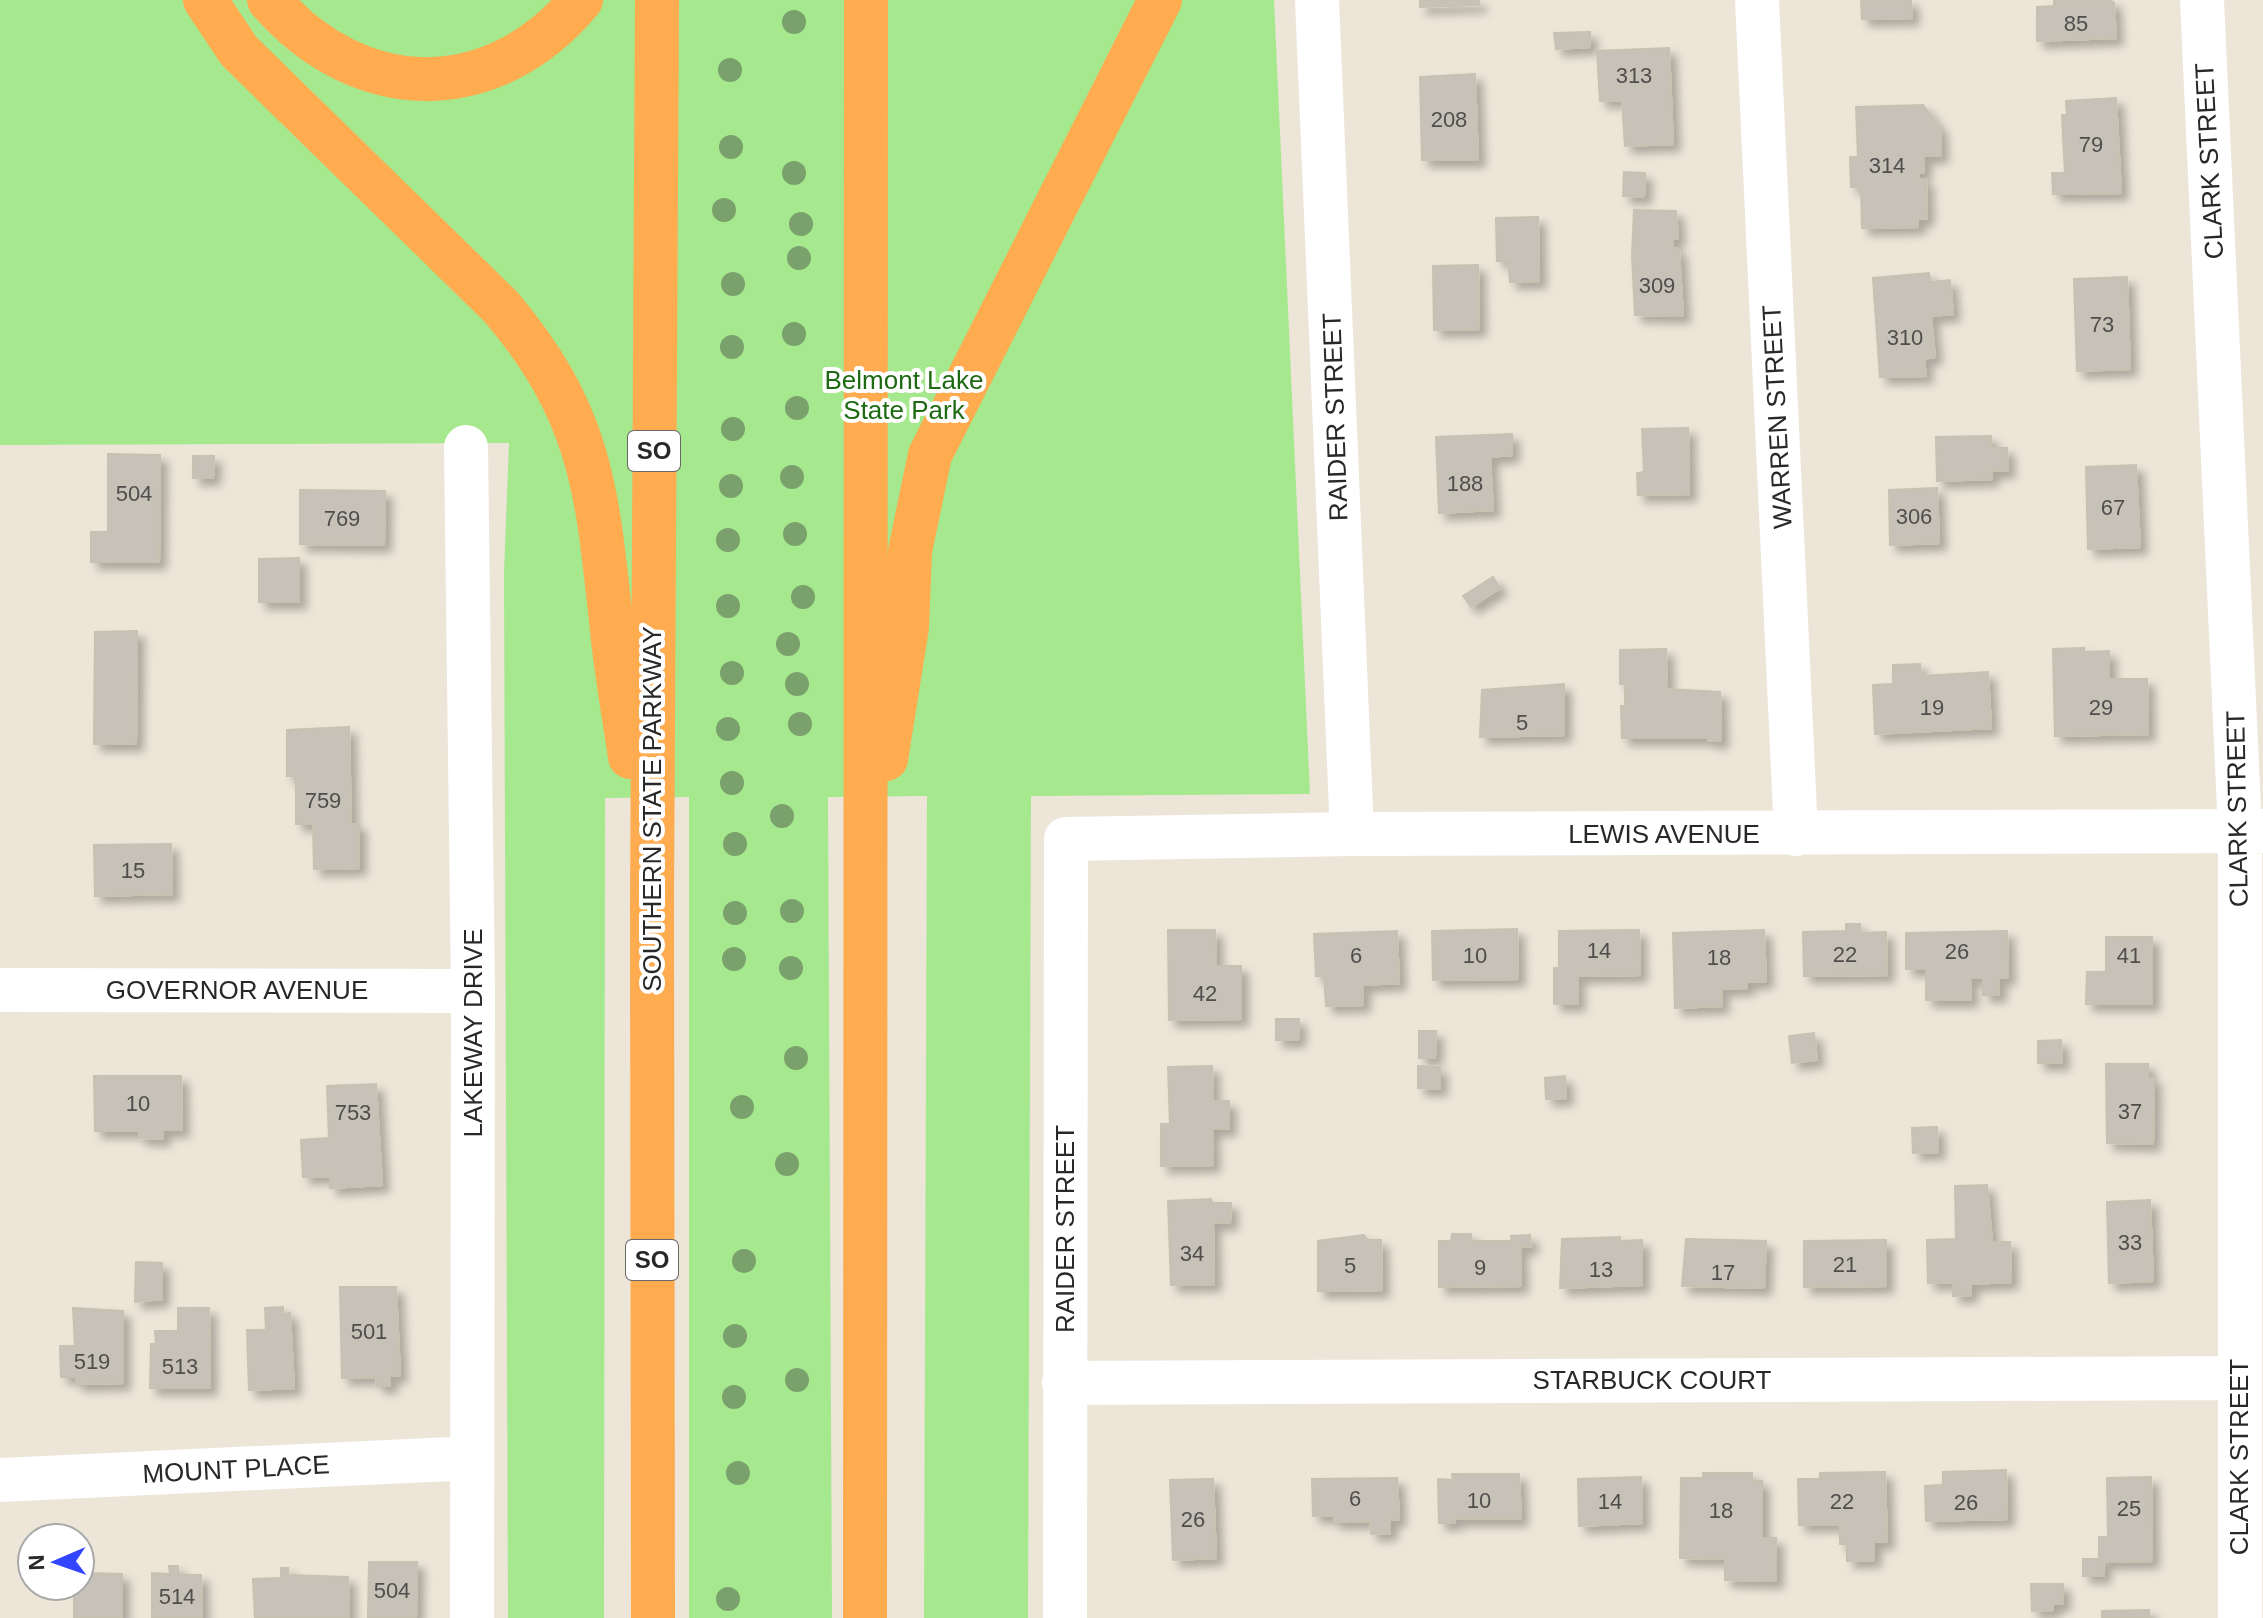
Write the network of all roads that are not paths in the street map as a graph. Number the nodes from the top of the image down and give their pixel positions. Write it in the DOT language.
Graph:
graph roads {
  1 [pos="205,0"];
  2 [pos="269,0"];
  3 [pos="581,0"];
  4 [pos="657,0"];
  5 [pos="866,0"];
  6 [pos="1160,0"];
  7 [pos="1317,0"];
  8 [pos="1757,0"];
  9 [pos="2202,0"];
  10 [pos="466,447"];
  11 [pos="2251,831"];
  12 [pos="1352,834"];
  13 [pos="1796,834"];
  14 [pos="1066,839"];
  15 [pos="864,900"];
  16 [pos="652,903"];
  17 [pos="0,990"];
  18 [pos="473,991"];
  19 [pos="2239,1378"];
  20 [pos="1064,1383"];
  21 [pos="472,1458"];
  22 [pos="0,1480"];
  23 [pos="472,1618"];
  24 [pos="653,1618"];
  25 [pos="865,1618"];
  26 [pos="1065,1618"];
  27 [pos="2240,1618"];
  1 -- 16 [label="highway"];
  2 -- 3 [label="highway"];
  4 -- 16 [label="highway, SOUTHERN STATE PARKWAY / SO"];
  5 -- 15 [label="highway"];
  6 -- 15 [label="highway"];
  7 -- 12 [label="street, RAIDER STREET"];
  8 -- 13 [label="street, WARREN STREET"];
  9 -- 11 [label="street, CLARK STREET"];
  10 -- 18 [label="street, LAKEWAY DRIVE"];
  11 -- 13 [label="street, LEWIS AVENUE"];
  11 -- 19 [label="street, CLARK STREET"];
  12 -- 13 [label="street, LEWIS AVENUE"];
  12 -- 14 [label="street, LEWIS AVENUE"];
  14 -- 20 [label="street, RAIDER STREET"];
  15 -- 25 [label="highway"];
  16 -- 24 [label="highway, SOUTHERN STATE PARKWAY / SO"];
  17 -- 18 [label="street, GOVERNOR AVENUE"];
  18 -- 21 [label="street, LAKEWAY DRIVE"];
  19 -- 20 [label="street, STARBUCK COURT"];
  19 -- 27 [label="street, CLARK STREET"];
  20 -- 26 [label="street, RAIDER STREET"];
  21 -- 22 [label="street, MOUNT PLACE"];
  21 -- 23 [label="street, LAKEWAY DRIVE"];
}
